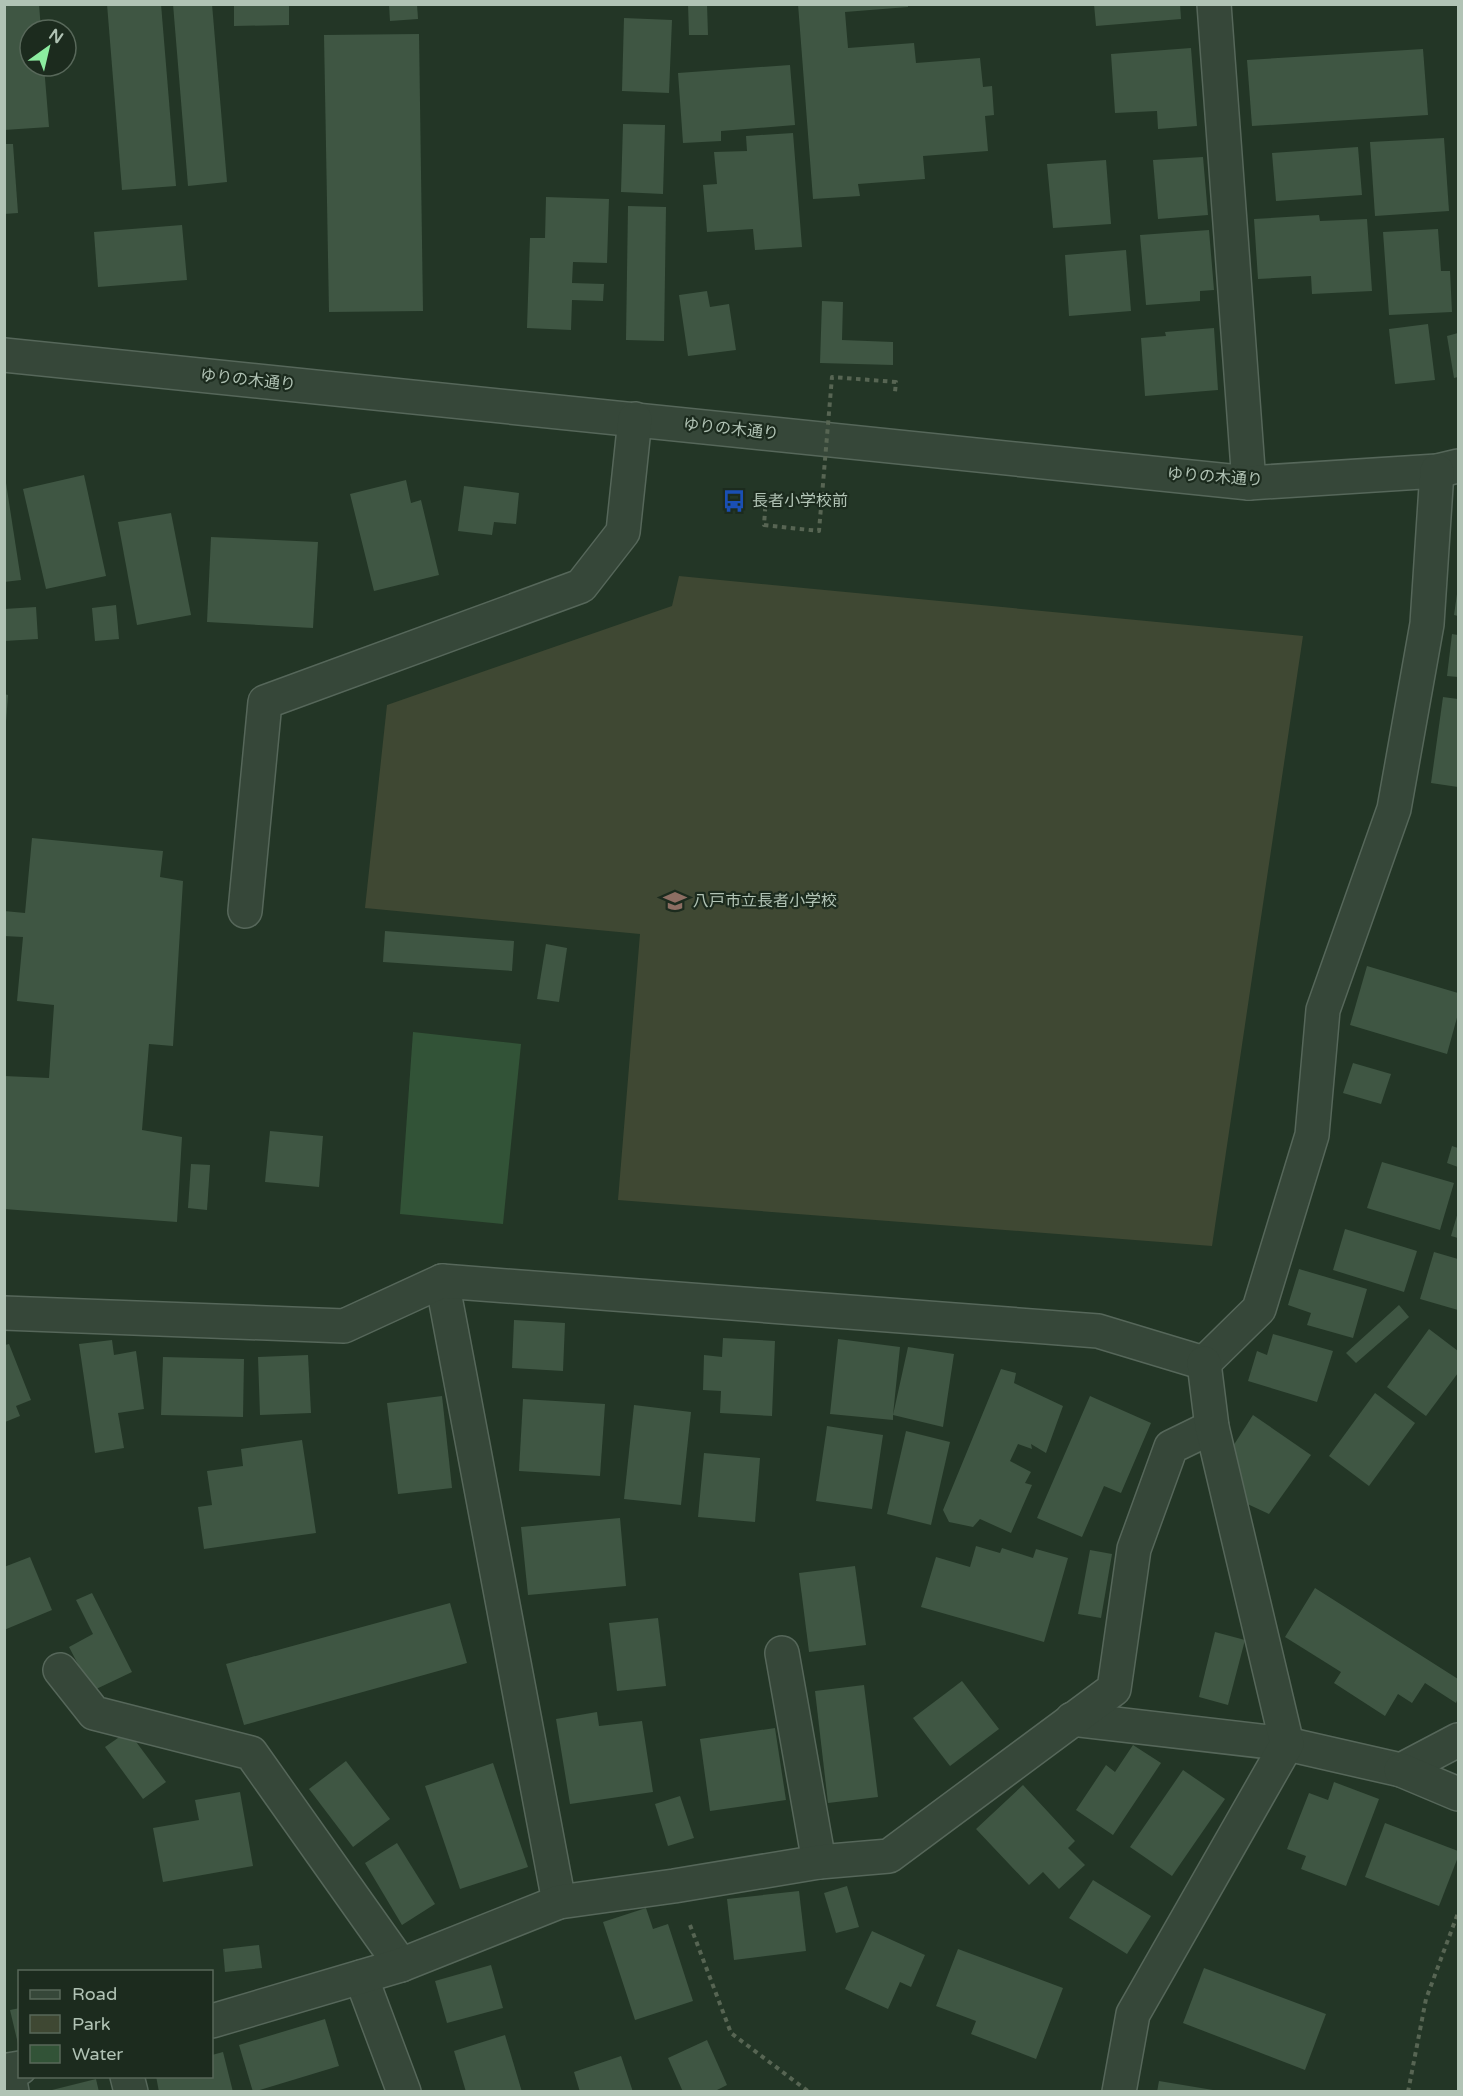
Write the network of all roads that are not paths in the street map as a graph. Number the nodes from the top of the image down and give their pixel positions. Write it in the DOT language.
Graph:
graph roads {
  1 [pos="1214,4"];
  2 [pos="4,355"];
  3 [pos="635,420"];
  4 [pos="1448,468"];
  5 [pos="1250,483"];
  6 [pos="245,911"];
  7 [pos="442,1281"];
  8 [pos="4,1313"];
  9 [pos="1204,1363"];
  10 [pos="1212,1427"];
  11 [pos="782,1653"];
  12 [pos="60,1670"];
  13 [pos="1072,1719"];
  14 [pos="1458,1740"];
  15 [pos="1287,1744"];
  16 [pos="1401,1770"];
  17 [pos="1458,1794"];
  18 [pos="819,1862"];
  19 [pos="559,1902"];
  20 [pos="401,1965"];
  21 [pos="362,1977"];
  22 [pos="213,2021"];
  23 [pos="18,2068"];
  24 [pos="12,2091"];
  25 [pos="404,2091"];
  26 [pos="1119,2091"];
  1 -- 5 [label="street"];
  2 -- 3 [label="street, ゆりの木通り"];
  3 -- 5 [label="street, ゆりの木通り"];
  3 -- 6 [label="street"];
  4 -- 5 [label="street, ゆりの木通り"];
  4 -- 9 [label="street"];
  7 -- 8 [label="street"];
  7 -- 9 [label="street"];
  7 -- 19 [label="street"];
  9 -- 10 [label="street"];
  10 -- 13 [label="street"];
  10 -- 15 [label="street"];
  11 -- 18 [label="street"];
  12 -- 20 [label="street"];
  13 -- 15 [label="street"];
  13 -- 18 [label="street"];
  14 -- 16 [label="street"];
  15 -- 16 [label="street"];
  15 -- 26 [label="street"];
  16 -- 17 [label="street"];
  18 -- 19 [label="street"];
  19 -- 20 [label="street"];
  20 -- 21 [label="street"];
  21 -- 22 [label="street"];
  21 -- 25 [label="street"];
  23 -- 24 [label="street"];
}
